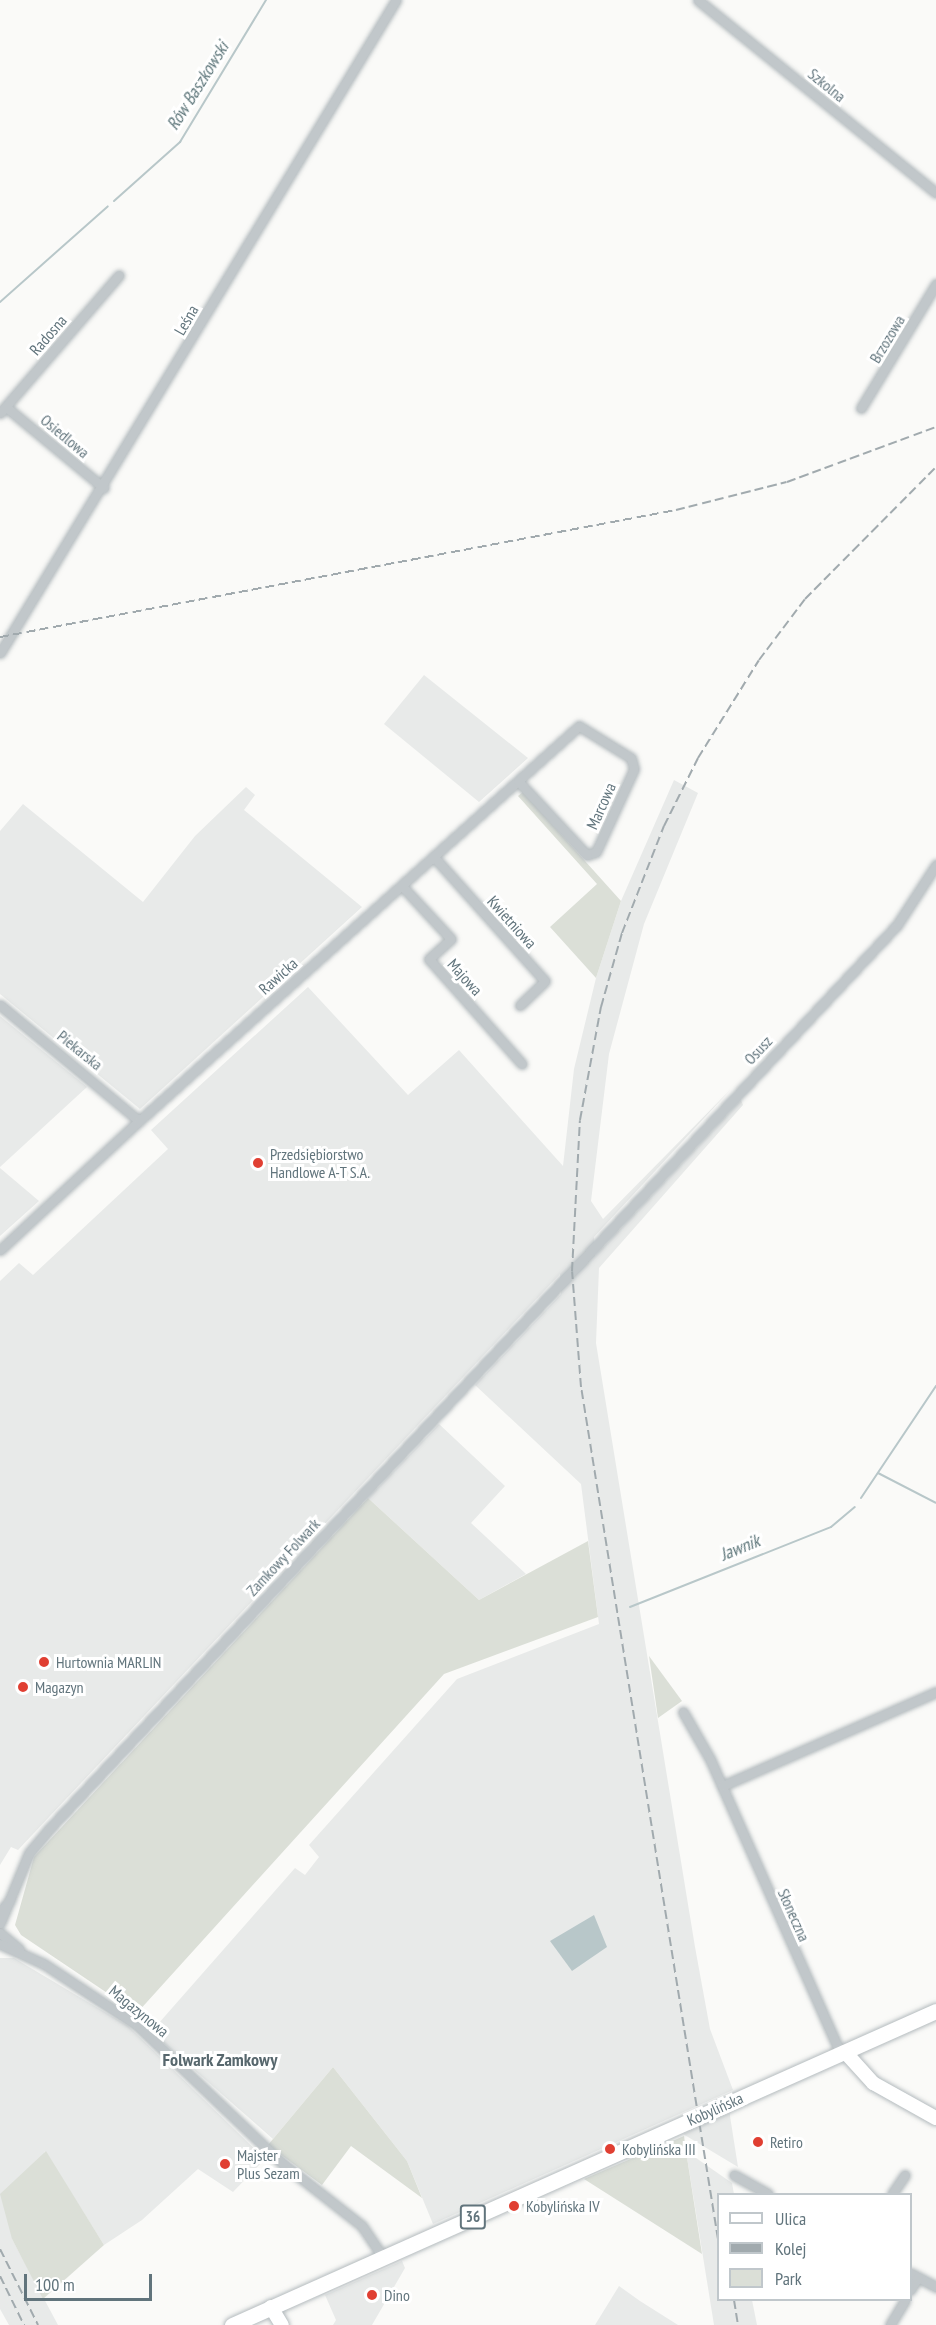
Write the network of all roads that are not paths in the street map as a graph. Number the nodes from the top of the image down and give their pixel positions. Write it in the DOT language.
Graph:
graph roads {
  1 [pos="396,0"];
  2 [pos="698,0"];
  3 [pos="936,193"];
  4 [pos="119,275"];
  5 [pos="936,284"];
  6 [pos="861,408"];
  7 [pos="3,410"];
  8 [pos="104,488"];
  9 [pos="0,653"];
  10 [pos="579,726"];
  11 [pos="518,781"];
  12 [pos="434,857"];
  13 [pos="936,865"];
  14 [pos="402,886"];
  15 [pos="0,1005"];
  16 [pos="520,1005"];
  17 [pos="522,1064"];
  18 [pos="139,1121"];
  19 [pos="592,1249"];
  20 [pos="0,1250"];
  21 [pos="936,1692"];
  22 [pos="683,1712"];
  23 [pos="722,1786"];
  24 [pos="14,1896"];
  25 [pos="0,1912"];
  26 [pos="0,1923"];
  27 [pos="0,1933"];
  28 [pos="0,1944"];
  29 [pos="21,1951"];
  30 [pos="936,2011"];
  31 [pos="845,2052"];
  32 [pos="936,2118"];
  33 [pos="734,2175"];
  34 [pos="905,2175"];
  35 [pos="766,2193"];
  36 [pos="893,2193"];
  37 [pos="383,2257"];
  38 [pos="914,2275"];
  39 [pos="935,2284"];
  40 [pos="904,2301"];
  41 [pos="271,2307"];
  42 [pos="232,2325"];
  43 [pos="282,2325"];
  44 [pos="891,2325"];
  1 -- 8 [label="street, Leśna"];
  2 -- 3 [label="street, Szkolna"];
  4 -- 7 [label="street, Radosna"];
  5 -- 6 [label="street, Brzozowa"];
  7 -- 8 [label="street, Osiedlowa"];
  8 -- 9 [label="street, Leśna"];
  10 -- 11 [label="street, Rawicka"];
  10 -- 11 [label="street, Marcowa"];
  11 -- 12 [label="street, Rawicka"];
  12 -- 14 [label="street, Rawicka"];
  12 -- 16 [label="street, Kwietniowa"];
  13 -- 19 [label="street, Osusz"];
  14 -- 17 [label="street, Majowa"];
  14 -- 18 [label="street, Rawicka"];
  15 -- 18 [label="street, Piekarska"];
  18 -- 20 [label="street, Rawicka"];
  19 -- 24 [label="street, Zamkowy Folwark"];
  21 -- 23 [label="street"];
  22 -- 23 [label="street, Słoneczna"];
  23 -- 31 [label="street, Słoneczna"];
  24 -- 25 [label="street, Zamkowy Folwark"];
  24 -- 26 [label="street, Zamkowy Folwark"];
  27 -- 29 [label="street, Magazynowa"];
  28 -- 29 [label="street, Magazynowa"];
  29 -- 37 [label="street, Magazynowa"];
  30 -- 31 [label="main road, Kobylińska / 36"];
  31 -- 32 [label="street"];
  31 -- 37 [label="main road, Kobylińska / 36"];
  33 -- 35 [label="street"];
  34 -- 36 [label="street"];
  37 -- 41 [label="main road, Kobylińska / 36"];
  38 -- 39 [label="street"];
  40 -- 44 [label="street"];
  41 -- 42 [label="main road, Kobylińska / 36"];
  41 -- 43 [label="street"];
}
